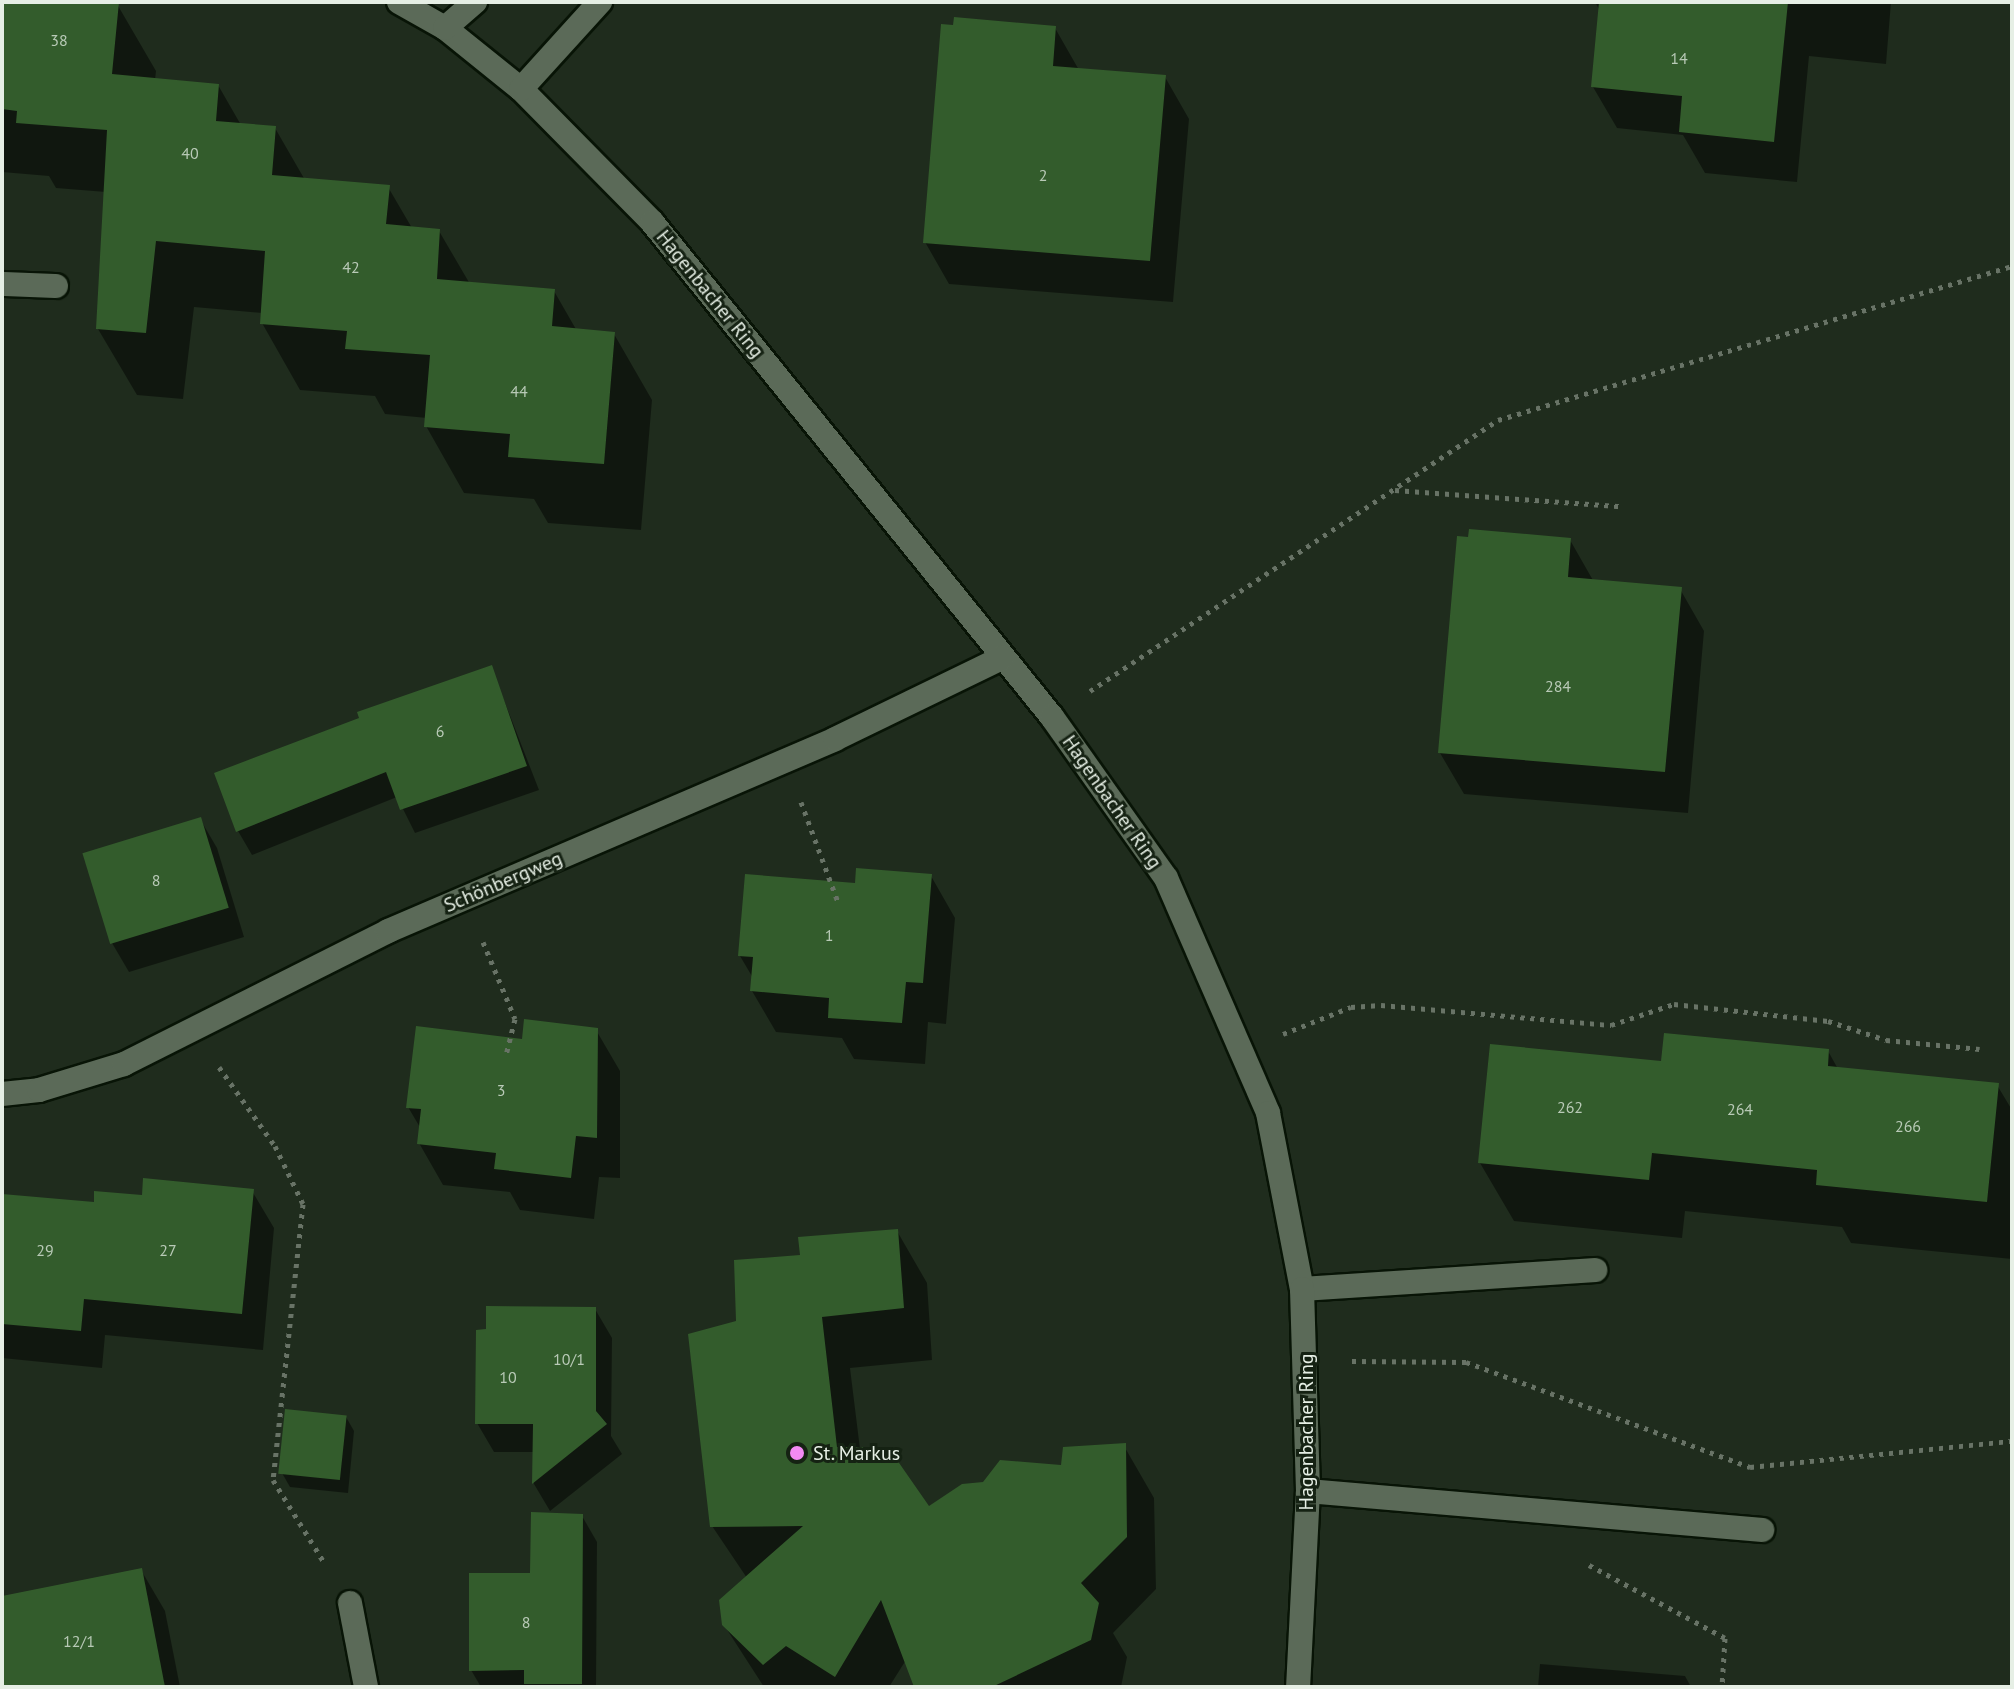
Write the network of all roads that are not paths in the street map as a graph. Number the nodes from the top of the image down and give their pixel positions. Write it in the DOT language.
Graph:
graph roads {
  1 [pos="399,2"];
  2 [pos="475,2"];
  3 [pos="600,2"];
  4 [pos="445,28"];
  5 [pos="521,89"];
  6 [pos="2,284"];
  7 [pos="56,286"];
  8 [pos="1002,658"];
  9 [pos="2,1094"];
  10 [pos="1595,1270"];
  11 [pos="1302,1289"];
  12 [pos="1308,1491"];
  13 [pos="1762,1530"];
  14 [pos="350,1603"];
  15 [pos="366,1687"];
  16 [pos="1298,1687"];
  1 -- 4 [label="street, Hagenbacher Ring"];
  2 -- 4 [label="street"];
  3 -- 5 [label="street"];
  4 -- 5 [label="street, Hagenbacher Ring"];
  5 -- 8 [label="street, Hagenbacher Ring"];
  6 -- 7 [label="street"];
  8 -- 9 [label="street, Schönbergweg"];
  8 -- 11 [label="street, Hagenbacher Ring"];
  10 -- 11 [label="street"];
  11 -- 12 [label="street, Hagenbacher Ring"];
  12 -- 13 [label="street"];
  12 -- 16 [label="street, Hagenbacher Ring"];
  14 -- 15 [label="street"];
}
